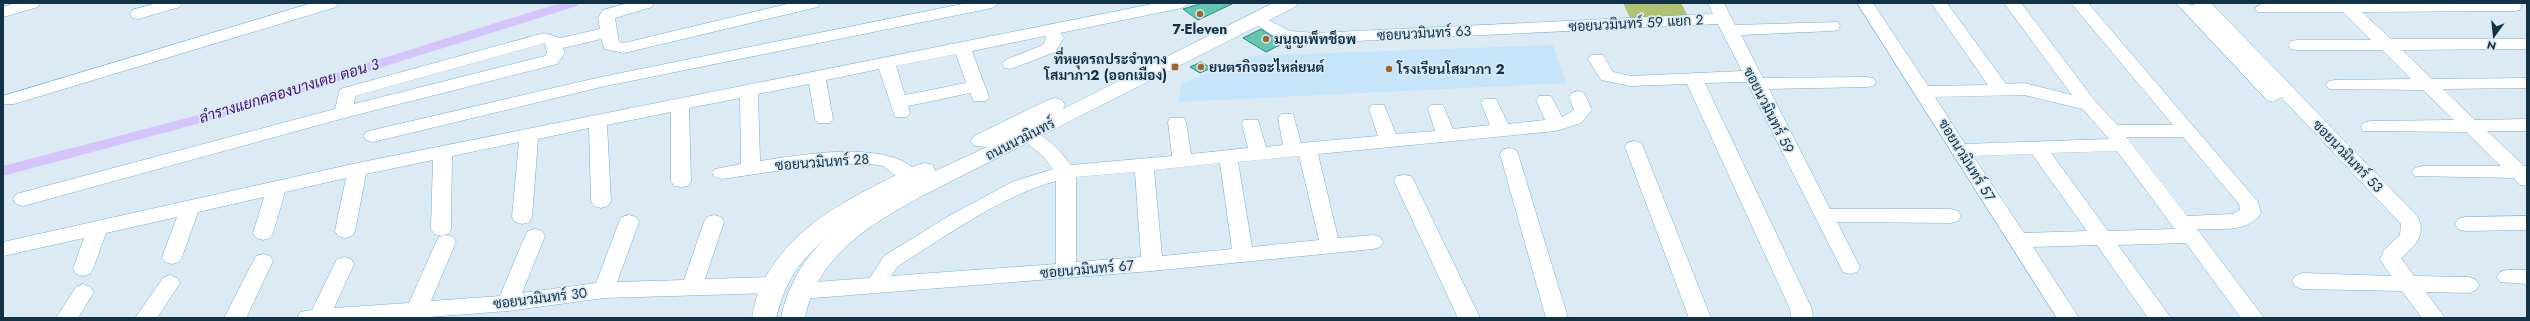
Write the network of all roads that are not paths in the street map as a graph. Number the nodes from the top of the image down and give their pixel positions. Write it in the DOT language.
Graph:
graph roads {
  1 [pos="32,3"];
  2 [pos="174,3"];
  3 [pos="329,3"];
  4 [pos="646,3"];
  5 [pos="812,3"];
  6 [pos="992,3"];
  7 [pos="1182,3"];
  8 [pos="1288,3"];
  9 [pos="1865,3"];
  10 [pos="1939,3"];
  11 [pos="2012,3"];
  12 [pos="2079,3"];
  13 [pos="2184,3"];
  14 [pos="2202,3"];
  15 [pos="2344,4"];
  16 [pos="2512,4"];
  17 [pos="2263,8"];
  18 [pos="1256,11"];
  19 [pos="3,12"];
  20 [pos="138,14"];
  21 [pos="2527,16"];
  22 [pos="1723,17"];
  23 [pos="1832,26"];
  24 [pos="1549,27"];
  25 [pos="1050,30"];
  26 [pos="608,32"];
  27 [pos="2385,44"];
  28 [pos="2527,44"];
  29 [pos="554,45"];
  30 [pos="2297,45"];
  31 [pos="962,48"];
  32 [pos="1597,59"];
  33 [pos="886,62"];
  34 [pos="1011,64"];
  35 [pos="817,77"];
  36 [pos="1694,79"];
  37 [pos="1753,80"];
  38 [pos="1867,82"];
  39 [pos="2425,83"];
  40 [pos="2527,83"];
  41 [pos="2334,85"];
  42 [pos="2000,88"];
  43 [pos="749,90"];
  44 [pos="1923,92"];
  45 [pos="1578,97"];
  46 [pos="8,100"];
  47 [pos="1545,100"];
  48 [pos="1490,103"];
  49 [pos="2089,104"];
  50 [pos="680,105"];
  51 [pos="1378,109"];
  52 [pos="1437,109"];
  53 [pos="344,112"];
  54 [pos="1287,118"];
  55 [pos="824,119"];
  56 [pos="598,120"];
  57 [pos="1177,122"];
  58 [pos="1251,124"];
  59 [pos="1556,124"];
  60 [pos="2468,125"];
  61 [pos="2527,125"];
  62 [pos="2370,126"];
  63 [pos="1501,130"];
  64 [pos="2186,131"];
  65 [pos="529,135"];
  66 [pos="1446,135"];
  67 [pos="373,136"];
  68 [pos="1027,136"];
  69 [pos="2117,138"];
  70 [pos="1389,140"];
  71 [pos="1634,146"];
  72 [pos="2037,147"];
  73 [pos="1300,149"];
  74 [pos="1960,150"];
  75 [pos="443,152"];
  76 [pos="1258,152"];
  77 [pos="1509,154"];
  78 [pos="1228,156"];
  79 [pos="1182,160"];
  80 [pos="2334,160"];
  81 [pos="1144,164"];
  82 [pos="751,168"];
  83 [pos="357,169"];
  84 [pos="1066,172"];
  85 [pos="2422,172"];
  86 [pos="722,173"];
  87 [pos="2524,174"];
  88 [pos="911,177"];
  89 [pos="1404,181"];
  90 [pos="681,182"];
  91 [pos="276,188"];
  92 [pos="23,199"];
  93 [pos="601,201"];
  94 [pos="190,207"];
  95 [pos="522,216"];
  96 [pos="1824,216"];
  97 [pos="1951,216"];
  98 [pos="629,222"];
  99 [pos="714,222"];
  100 [pos="2527,223"];
  101 [pos="2466,224"];
  102 [pos="98,227"];
  103 [pos="2186,229"];
  104 [pos="345,231"];
  105 [pos="263,233"];
  106 [pos="535,236"];
  107 [pos="2102,237"];
  108 [pos="2018,240"];
  109 [pos="1373,242"];
  110 [pos="1330,246"];
  111 [pos="3,249"];
  112 [pos="1243,255"];
  113 [pos="172,257"];
  114 [pos="263,261"];
  115 [pos="344,264"];
  116 [pos="1152,264"];
  117 [pos="1850,267"];
  118 [pos="83,269"];
  119 [pos="1066,271"];
  120 [pos="2302,281"];
  121 [pos="170,282"];
  122 [pos="2406,283"];
  123 [pos="774,285"];
  124 [pos="878,285"];
  125 [pos="2469,285"];
  126 [pos="692,287"];
  127 [pos="604,290"];
  128 [pos="801,291"];
  129 [pos="83,292"];
  130 [pos="508,303"];
  131 [pos="416,310"];
  132 [pos="67,318"];
  133 [pos="146,318"];
  134 [pos="235,318"];
  135 [pos="313,318"];
  136 [pos="764,318"];
  137 [pos="793,318"];
  138 [pos="1468,318"];
  139 [pos="1557,318"];
  140 [pos="1700,318"];
  141 [pos="1802,318"];
  142 [pos="2068,318"];
  143 [pos="2160,318"];
  144 [pos="2253,318"];
  145 [pos="2434,318"];
  1 -- 19 [label="street"];
  2 -- 20 [label="street"];
  3 -- 46 [label="street"];
  4 -- 26 [label="street"];
  5 -- 26 [label="street"];
  6 -- 67 [label="street"];
  7 -- 25 [label="street"];
  8 -- 18 [label="main road, ถนนนวมินทร์"];
  9 -- 44 [label="street, ซอยนวมินทร์ 57"];
  10 -- 42 [label="street"];
  11 -- 49 [label="street"];
  12 -- 64 [label="street"];
  13 -- 80 [label="street"];
  14 -- 122 [label="street, ซอยนวมินทร์ 53"];
  15 -- 16 [label="street"];
  15 -- 17 [label="street"];
  15 -- 27 [label="street"];
  16 -- 21 [label="street"];
  18 -- 24 [label="street, ซอยนวมินทร์ 63"];
  18 -- 68 [label="main road, ถนนนวมินทร์"];
  18 -- 88 [label="main road, ถนนนวมินทร์"];
  22 -- 23 [label="street, ซอยนวมินทร์ 59 แยก 2"];
  22 -- 24 [label="street, ซอยนวมินทร์ 59 แยก 2"];
  22 -- 37 [label="street, ซอยนวมินทร์ 59"];
  25 -- 31 [label="street"];
  25 -- 34 [label="street"];
  26 -- 29 [label="street"];
  27 -- 28 [label="street"];
  27 -- 30 [label="street"];
  27 -- 39 [label="street"];
  29 -- 53 [label="street"];
  29 -- 53 [label="street"];
  31 -- 33 [label="street"];
  31 -- 33 [label="street"];
  32 -- 36 [label="street"];
  33 -- 35 [label="street"];
  35 -- 43 [label="street"];
  35 -- 55 [label="street"];
  36 -- 37 [label="street"];
  36 -- 141 [label="street"];
  37 -- 38 [label="street"];
  37 -- 96 [label="street, ซอยนวมินทร์ 59"];
  39 -- 40 [label="street"];
  39 -- 41 [label="street"];
  39 -- 60 [label="street"];
  42 -- 44 [label="street"];
  42 -- 49 [label="street"];
  43 -- 50 [label="street"];
  43 -- 82 [label="street"];
  44 -- 74 [label="street, ซอยนวมินทร์ 57"];
  45 -- 59 [label="street"];
  47 -- 59 [label="street"];
  48 -- 63 [label="street"];
  49 -- 69 [label="street"];
  50 -- 56 [label="street"];
  50 -- 90 [label="street"];
  51 -- 70 [label="street"];
  52 -- 66 [label="street"];
  53 -- 92 [label="street"];
  54 -- 73 [label="street"];
  56 -- 65 [label="street"];
  56 -- 93 [label="street"];
  57 -- 79 [label="street"];
  58 -- 76 [label="street"];
  59 -- 63 [label="street"];
  60 -- 61 [label="street"];
  60 -- 62 [label="street"];
  60 -- 87 [label="street"];
  63 -- 66 [label="street"];
  64 -- 69 [label="street"];
  64 -- 103 [label="street"];
  65 -- 75 [label="street"];
  65 -- 95 [label="street"];
  66 -- 70 [label="street"];
  68 -- 84 [label="street"];
  68 -- 128 [label="main road, ถนนนวมินทร์"];
  69 -- 72 [label="street"];
  69 -- 103 [label="street"];
  70 -- 73 [label="street"];
  71 -- 140 [label="street"];
  72 -- 74 [label="street"];
  72 -- 107 [label="street"];
  73 -- 76 [label="street"];
  73 -- 110 [label="street"];
  74 -- 108 [label="street, ซอยนวมินทร์ 57"];
  75 -- 83 [label="street"];
  75 -- 131 [label="street"];
  76 -- 78 [label="street"];
  77 -- 139 [label="street"];
  78 -- 79 [label="street"];
  78 -- 112 [label="street"];
  79 -- 81 [label="street"];
  81 -- 84 [label="street"];
  81 -- 116 [label="street"];
  82 -- 86 [label="street, ซอยนวมินทร์ 28"];
  82 -- 88 [label="street, ซอยนวมินทร์ 28"];
  83 -- 91 [label="street"];
  83 -- 104 [label="street"];
  84 -- 119 [label="street"];
  84 -- 124 [label="street"];
  85 -- 87 [label="street"];
  88 -- 123 [label="main road, ถนนนวมินทร์"];
  89 -- 138 [label="street"];
  91 -- 94 [label="street"];
  91 -- 105 [label="street"];
  94 -- 102 [label="street"];
  94 -- 113 [label="street"];
  96 -- 97 [label="street"];
  96 -- 117 [label="street, ซอยนวมินทร์ 59"];
  98 -- 127 [label="street"];
  99 -- 126 [label="street"];
  100 -- 101 [label="street"];
  102 -- 111 [label="street"];
  102 -- 118 [label="street"];
  103 -- 107 [label="street"];
  103 -- 144 [label="street"];
  106 -- 130 [label="street"];
  107 -- 108 [label="street"];
  107 -- 143 [label="street"];
  108 -- 142 [label="street, ซอยนวมินทร์ 57"];
  109 -- 110 [label="street, ซอยนวมินทร์ 67"];
  110 -- 112 [label="street, ซอยนวมินทร์ 67"];
  112 -- 116 [label="street, ซอยนวมินทร์ 67"];
  114 -- 134 [label="street"];
  115 -- 135 [label="street"];
  116 -- 119 [label="street, ซอยนวมินทร์ 67"];
  119 -- 124 [label="street, ซอยนวมินทร์ 67"];
  120 -- 122 [label="street"];
  121 -- 133 [label="street"];
  122 -- 125 [label="street"];
  122 -- 145 [label="street, ซอยนวมินทร์ 53"];
  123 -- 126 [label="street, ซอยนวมินทร์ 30"];
  123 -- 136 [label="main road, ถนนนวมินทร์"];
  124 -- 128 [label="street, ซอยนวมินทร์ 67"];
  126 -- 127 [label="street, ซอยนวมินทร์ 30"];
  127 -- 130 [label="street, ซอยนวมินทร์ 30"];
  128 -- 137 [label="main road, ถนนนวมินทร์"];
  129 -- 132 [label="street"];
  130 -- 131 [label="street, ซอยนวมินทร์ 30"];
  131 -- 135 [label="street, ซอยนวมินทร์ 30"];
}
